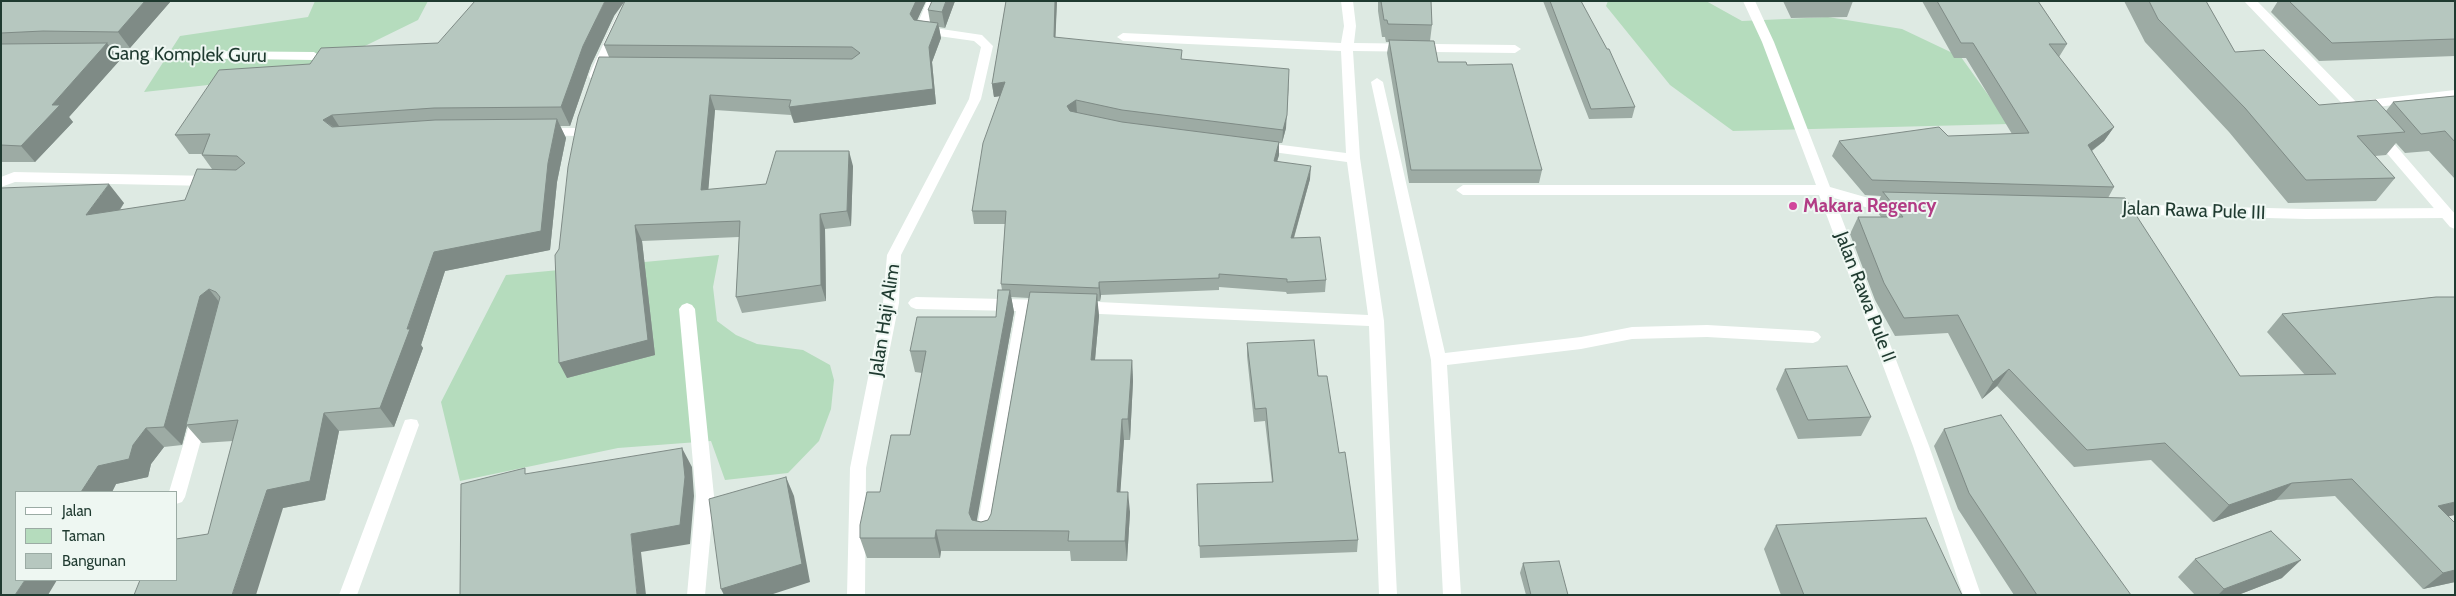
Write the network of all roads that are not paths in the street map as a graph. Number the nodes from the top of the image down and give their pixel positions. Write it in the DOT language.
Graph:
graph roads {
  1 [pos="633,1"];
  2 [pos="933,1"];
  3 [pos="1347,1"];
  4 [pos="1749,1"];
  5 [pos="2250,1"];
  6 [pos="1123,37"];
  7 [pos="1347,47"];
  8 [pos="1515,48"];
  9 [pos="86,54"];
  10 [pos="314,56"];
  11 [pos="598,66"];
  12 [pos="618,66"];
  13 [pos="1377,82"];
  14 [pos="592,84"];
  15 [pos="2455,94"];
  16 [pos="2353,105"];
  17 [pos="531,132"];
  18 [pos="1248,145"];
  19 [pos="573,148"];
  20 [pos="1354,158"];
  21 [pos="1,182"];
  22 [pos="221,182"];
  23 [pos="1463,190"];
  24 [pos="1824,190"];
  25 [pos="1914,204"];
  26 [pos="2100,209"];
  27 [pos="2451,219"];
  28 [pos="916,303"];
  29 [pos="1025,305"];
  30 [pos="687,308"];
  31 [pos="1376,321"];
  32 [pos="1812,337"];
  33 [pos="1439,360"];
  34 [pos="204,402"];
  35 [pos="411,425"];
  36 [pos="178,491"];
  37 [pos="984,534"];
  38 [pos="348,595"];
  39 [pos="696,595"];
  40 [pos="856,595"];
  41 [pos="1388,595"];
  42 [pos="1452,595"];
  43 [pos="1972,595"];
  1 -- 11 [label="street"];
  2 -- 40 [label="street, Jalan Haji Alim"];
  3 -- 7 [label="street"];
  4 -- 24 [label="street, Jalan Rawa Pule II"];
  5 -- 16 [label="street"];
  6 -- 7 [label="street"];
  7 -- 8 [label="street"];
  7 -- 20 [label="street"];
  9 -- 10 [label="street, Gang Komplek Guru"];
  11 -- 12 [label="street"];
  11 -- 14 [label="street"];
  13 -- 33 [label="street"];
  15 -- 16 [label="street"];
  16 -- 27 [label="street"];
  17 -- 19 [label="street"];
  18 -- 20 [label="street"];
  20 -- 31 [label="street"];
  21 -- 22 [label="street"];
  23 -- 24 [label="street"];
  24 -- 25 [label="street"];
  24 -- 43 [label="street, Jalan Rawa Pule II"];
  26 -- 27 [label="street, Jalan Rawa Pule III"];
  28 -- 29 [label="street"];
  29 -- 31 [label="street"];
  29 -- 37 [label="street"];
  30 -- 39 [label="street"];
  31 -- 41 [label="street"];
  32 -- 33 [label="street"];
  33 -- 42 [label="street"];
  34 -- 36 [label="street"];
  35 -- 38 [label="street"];
}
